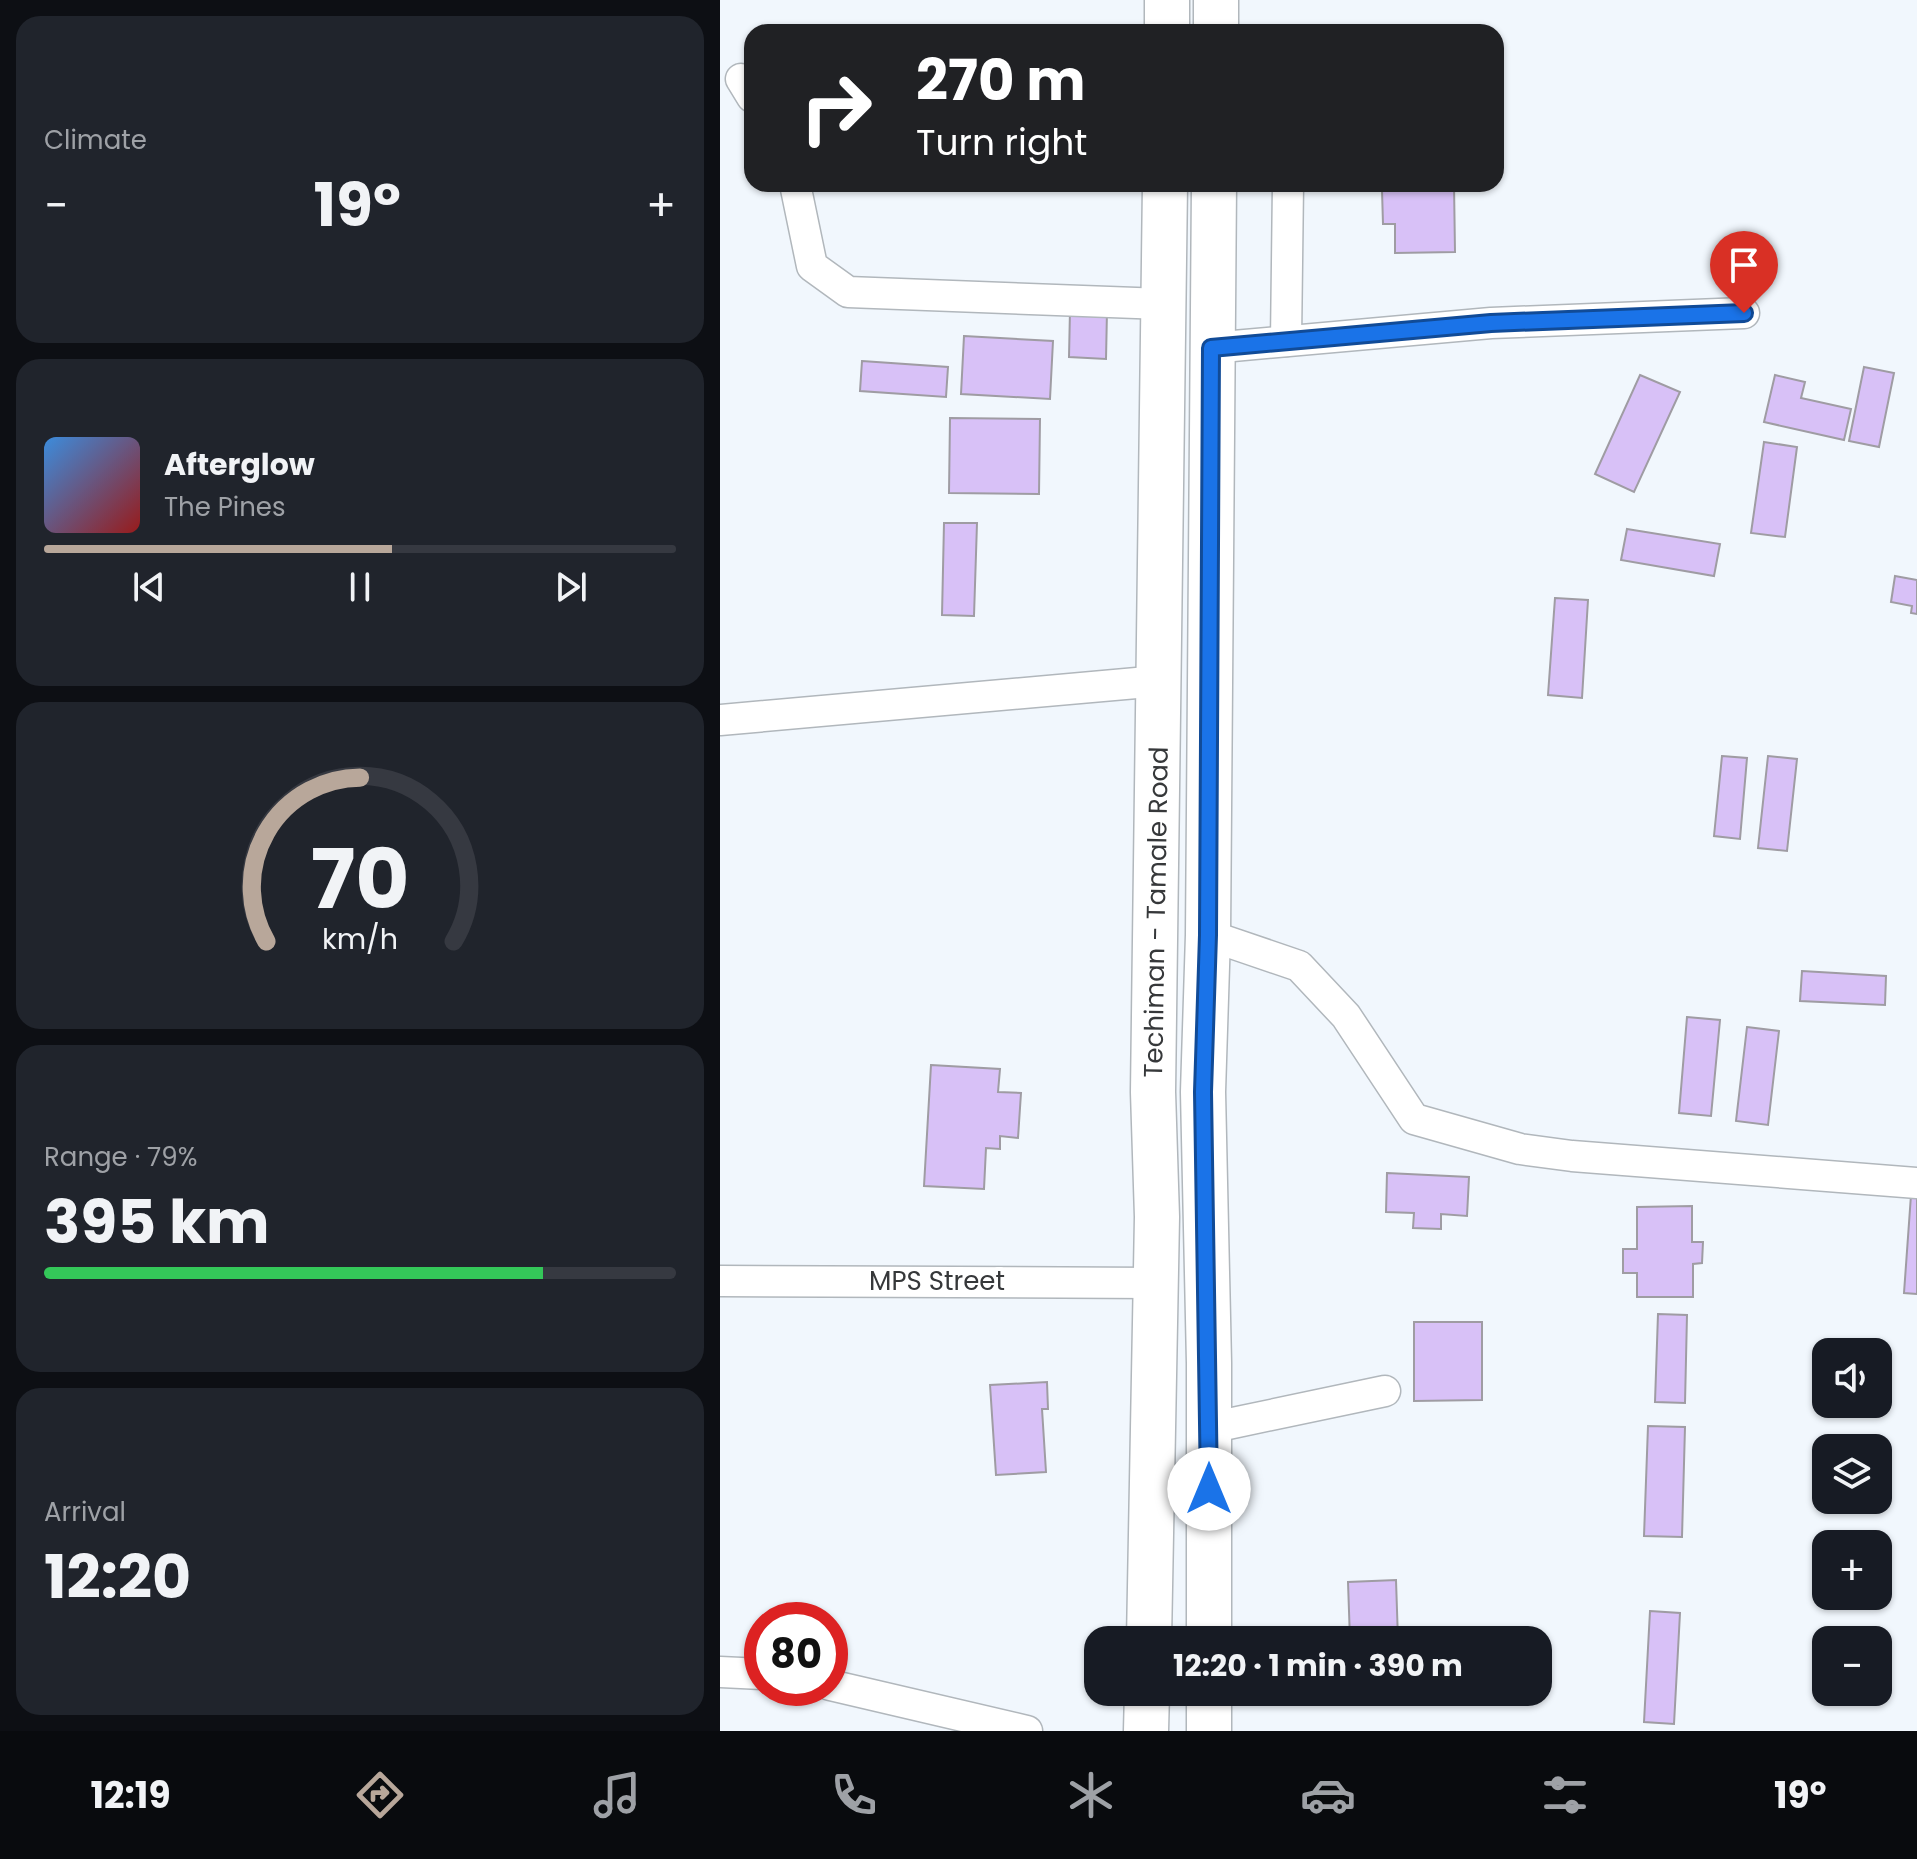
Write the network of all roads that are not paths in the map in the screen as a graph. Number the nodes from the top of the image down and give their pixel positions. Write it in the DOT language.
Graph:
graph roads {
  1 [pos="1167,0"];
  2 [pos="1216,0"];
  3 [pos="1167,24"];
  4 [pos="1216,24"];
  5 [pos="797,192"];
  6 [pos="1165,192"];
  7 [pos="1214,192"];
  8 [pos="1288,192"];
  9 [pos="1163,304"];
  10 [pos="1744,313"];
  11 [pos="1286,341"];
  12 [pos="1211,348"];
  13 [pos="1159,681"];
  14 [pos="720,720"];
  15 [pos="1208,935"];
  16 [pos="1917,1183"];
  17 [pos="720,1281"];
  18 [pos="1155,1283"];
  19 [pos="1385,1391"];
  20 [pos="1209,1428"];
  21 [pos="1149,1626"];
  22 [pos="1209,1626"];
  23 [pos="720,1672"];
  24 [pos="744,1673"];
  25 [pos="848,1689"];
  26 [pos="1147,1706"];
  27 [pos="1209,1706"];
  28 [pos="1027,1731"];
  29 [pos="1146,1731"];
  30 [pos="1209,1731"];
  1 -- 3 [label="highway"];
  2 -- 4 [label="highway"];
  5 -- 9 [label="street"];
  6 -- 9 [label="highway, Techiman - Tamale Road"];
  7 -- 12 [label="highway, Techiman - Tamale Road"];
  8 -- 11 [label="street"];
  9 -- 13 [label="highway, Techiman - Tamale Road"];
  10 -- 11 [label="street"];
  11 -- 12 [label="street"];
  12 -- 15 [label="highway, Techiman - Tamale Road"];
  13 -- 14 [label="street"];
  13 -- 18 [label="highway, Techiman - Tamale Road"];
  15 -- 16 [label="street"];
  15 -- 20 [label="highway, Techiman - Tamale Road"];
  17 -- 18 [label="street, MPS Street"];
  18 -- 21 [label="highway, Techiman - Tamale Road"];
  19 -- 20 [label="street"];
  20 -- 22 [label="highway, Techiman - Tamale Road"];
  23 -- 24 [label="street"];
  25 -- 28 [label="street"];
  26 -- 29 [label="highway"];
  27 -- 30 [label="highway"];
}
